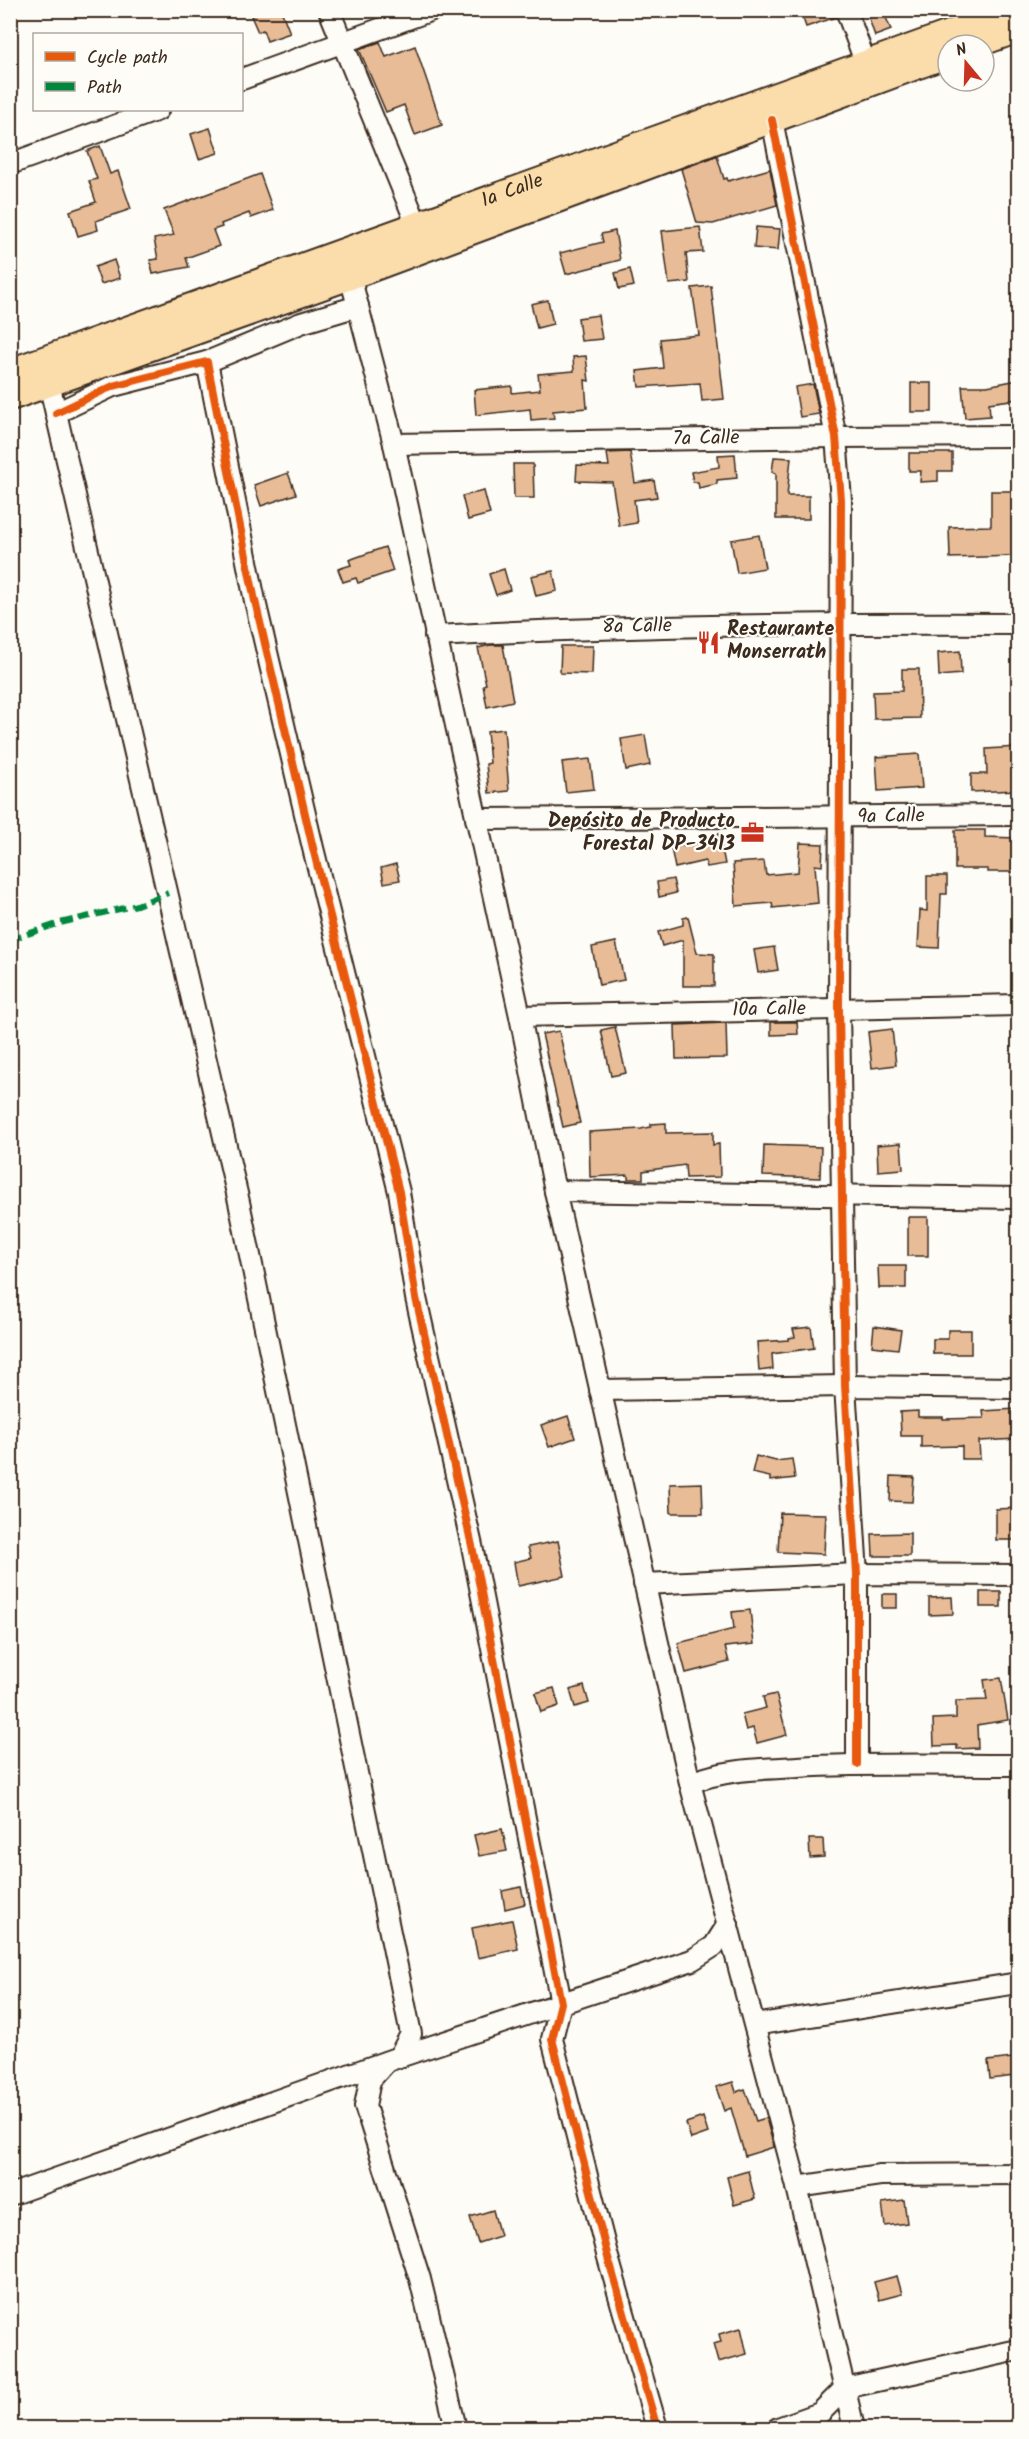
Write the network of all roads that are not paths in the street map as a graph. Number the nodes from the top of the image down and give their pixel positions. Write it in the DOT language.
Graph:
graph roads {
  1 [pos="329,10"];
  2 [pos="432,10"];
  3 [pos="846,10"];
  4 [pos="1016,10"];
  5 [pos="1018,29"];
  6 [pos="996,37"];
  7 [pos="342,42"];
  8 [pos="936,57"];
  9 [pos="869,73"];
  10 [pos="243,79"];
  11 [pos="155,111"];
  12 [pos="772,120"];
  13 [pos="10,164"];
  14 [pos="417,225"];
  15 [pos="350,276"];
  16 [pos="358,306"];
  17 [pos="207,362"];
  18 [pos="10,372"];
  19 [pos="49,383"];
  20 [pos="10,397"];
  21 [pos="56,413"];
  22 [pos="1018,436"];
  23 [pos="836,437"];
  24 [pos="394,444"];
  25 [pos="840,623"];
  26 [pos="1018,624"];
  27 [pos="435,636"];
  28 [pos="1018,815"];
  29 [pos="841,818"];
  30 [pos="476,819"];
  31 [pos="1018,1005"];
  32 [pos="839,1008"];
  33 [pos="520,1016"];
  34 [pos="555,1191"];
  35 [pos="844,1197"];
  36 [pos="1018,1198"];
  37 [pos="845,1386"];
  38 [pos="1018,1388"];
  39 [pos="600,1390"];
  40 [pos="857,1574"];
  41 [pos="1018,1575"];
  42 [pos="644,1584"];
  43 [pos="857,1764"];
  44 [pos="1018,1765"];
  45 [pos="690,1784"];
  46 [pos="728,1924"];
  47 [pos="1018,1983"];
  48 [pos="561,2004"];
  49 [pos="755,2025"];
  50 [pos="392,2059"];
  51 [pos="1018,2174"];
  52 [pos="797,2187"];
  53 [pos="10,2195"];
  54 [pos="1018,2349"];
  55 [pos="845,2388"];
  56 [pos="456,2428"];
  57 [pos="657,2428"];
  58 [pos="778,2428"];
  59 [pos="854,2428"];
  1 -- 7 [label="street"];
  2 -- 7 [label="street"];
  3 -- 9 [label="street"];
  4 -- 9 [label="main road, 1a Calle"];
  5 -- 6 [label="main road"];
  7 -- 10 [label="street"];
  7 -- 14 [label="street"];
  8 -- 9 [label="main road, 1a Calle"];
  9 -- 12 [label="main road, 1a Calle"];
  9 -- 14 [label="main road, 1a Calle"];
  11 -- 13 [label="street"];
  12 -- 15 [label="main road, 1a Calle"];
  12 -- 23 [label="street"];
  14 -- 18 [label="main road, 1a Calle"];
  15 -- 16 [label="street"];
  15 -- 19 [label="main road, 1a Calle"];
  16 -- 17 [label="street"];
  16 -- 24 [label="street"];
  17 -- 21 [label="street"];
  17 -- 48 [label="street"];
  19 -- 20 [label="main road, 1a Calle"];
  19 -- 21 [label="street"];
  21 -- 50 [label="street"];
  22 -- 23 [label="street, 7a Calle"];
  23 -- 24 [label="street, 7a Calle"];
  23 -- 25 [label="street"];
  24 -- 27 [label="street"];
  25 -- 26 [label="street, 8a Calle"];
  25 -- 27 [label="street, 8a Calle"];
  25 -- 29 [label="street"];
  27 -- 30 [label="street"];
  28 -- 29 [label="street, 9a Calle"];
  29 -- 30 [label="street, 9a Calle"];
  29 -- 32 [label="street"];
  30 -- 33 [label="street"];
  31 -- 32 [label="street, 10a Calle"];
  32 -- 33 [label="street, 10a Calle"];
  32 -- 35 [label="street"];
  33 -- 34 [label="street"];
  34 -- 35 [label="street"];
  34 -- 39 [label="street"];
  35 -- 36 [label="street"];
  35 -- 37 [label="street"];
  37 -- 38 [label="street"];
  37 -- 39 [label="street"];
  37 -- 40 [label="street"];
  39 -- 42 [label="street"];
  40 -- 41 [label="street"];
  40 -- 42 [label="street"];
  40 -- 43 [label="street"];
  42 -- 45 [label="street"];
  43 -- 44 [label="street"];
  43 -- 45 [label="street"];
  45 -- 46 [label="street"];
  46 -- 48 [label="street"];
  46 -- 49 [label="street"];
  47 -- 49 [label="street"];
  48 -- 50 [label="street"];
  48 -- 57 [label="street"];
  49 -- 52 [label="street"];
  50 -- 53 [label="street"];
  50 -- 56 [label="street"];
  51 -- 52 [label="street"];
  52 -- 55 [label="street"];
  54 -- 55 [label="street"];
  55 -- 58 [label="street"];
  55 -- 59 [label="street"];
}
